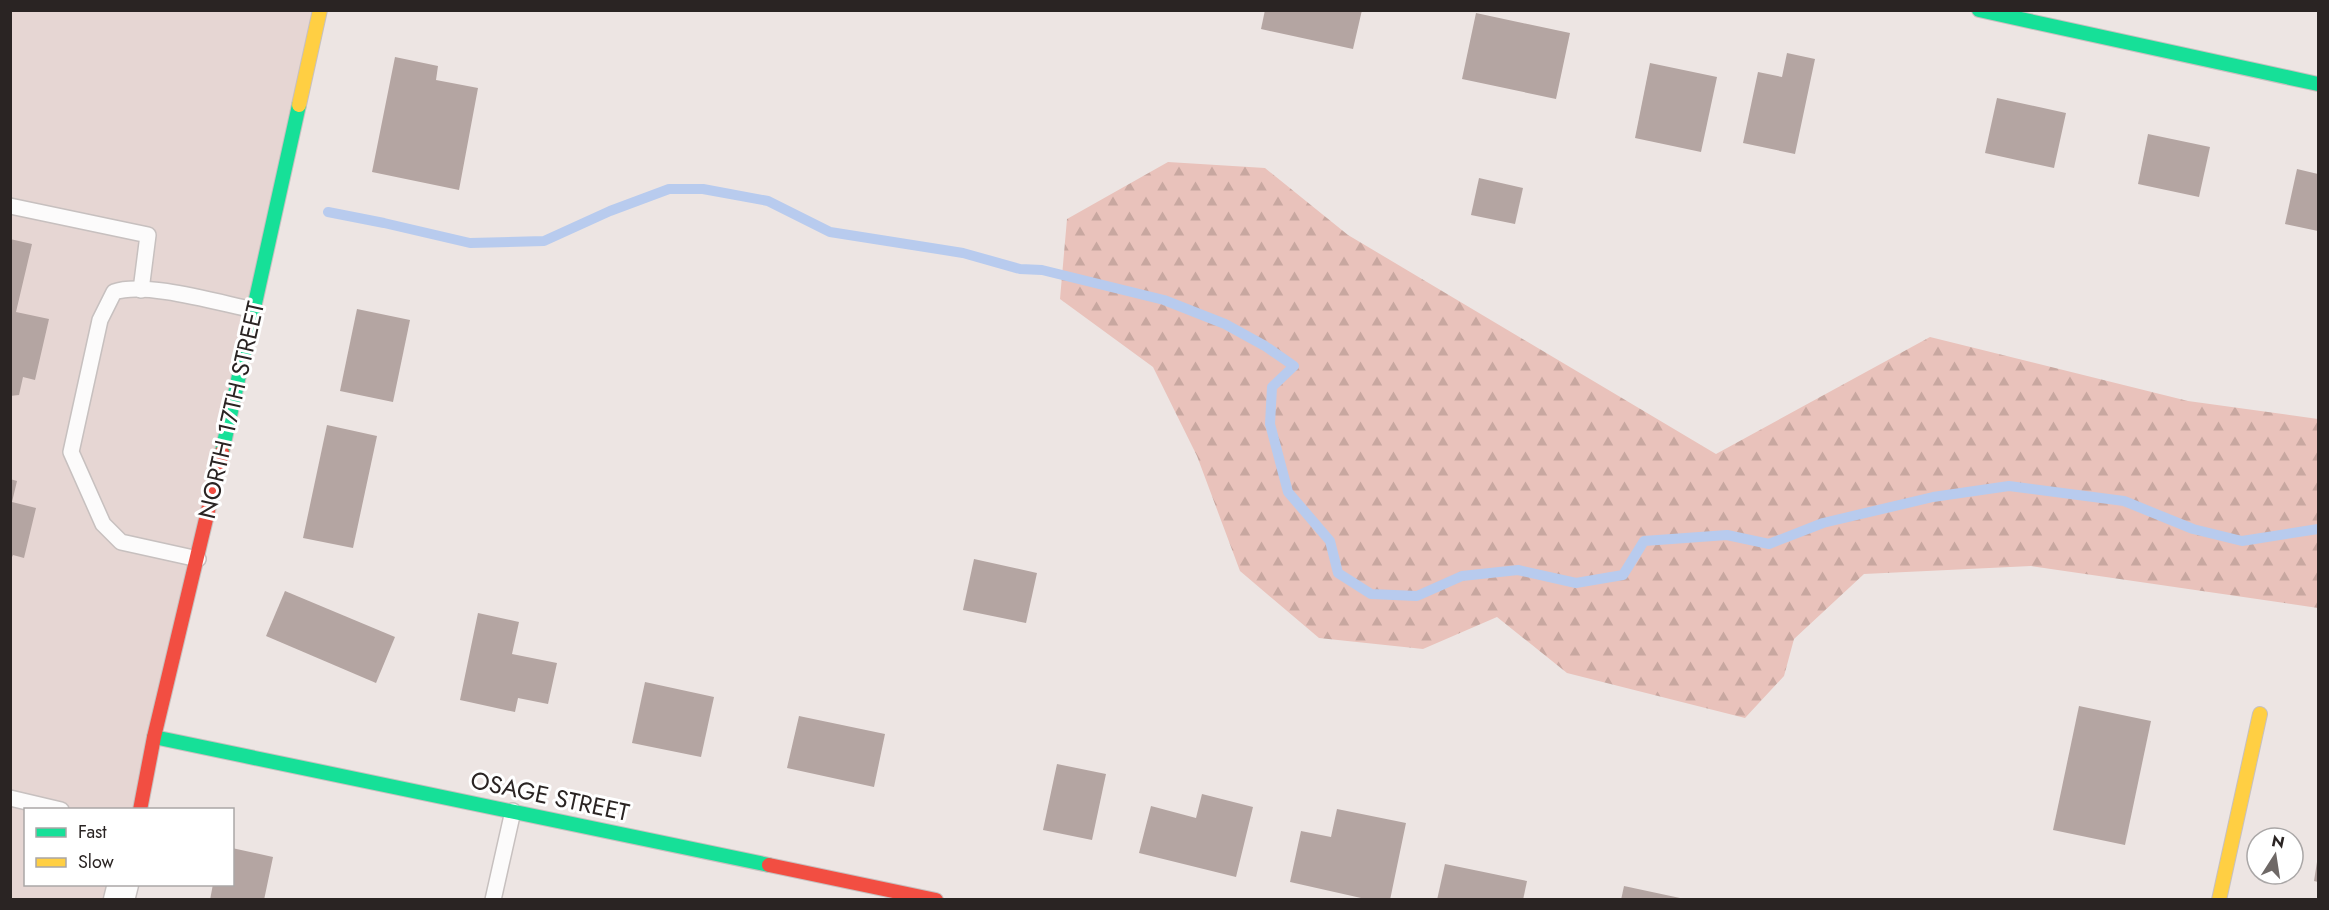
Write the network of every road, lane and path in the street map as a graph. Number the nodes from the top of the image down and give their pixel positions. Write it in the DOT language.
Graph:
graph roads {
  1 [pos="320,10"];
  2 [pos="1979,10"];
  3 [pos="2319,84"];
  4 [pos="10,206"];
  5 [pos="141,290"];
  6 [pos="254,310"];
  7 [pos="198,559"];
  8 [pos="2260,714"];
  9 [pos="154,736"];
  10 [pos="10,798"];
  11 [pos="52,808"];
  12 [pos="140,808"];
  13 [pos="513,812"];
  14 [pos="867,892"];
  15 [pos="493,900"];
  16 [pos="936,900"];
  17 [pos="2219,900"];
  1 -- 6 [label="street, NORTH 17TH STREET"];
  2 -- 3 [label="street"];
  4 -- 5 [label="lane"];
  5 -- 6 [label="lane"];
  5 -- 7 [label="lane"];
  6 -- 7 [label="street, NORTH 17TH STREET"];
  7 -- 9 [label="street, NORTH 17TH STREET"];
  8 -- 17 [label="street"];
  9 -- 12 [label="street, NORTH 17TH STREET"];
  9 -- 13 [label="street, OSAGE STREET"];
  10 -- 11 [label="lane"];
  13 -- 14 [label="street, OSAGE STREET"];
  13 -- 15 [label="lane"];
  14 -- 16 [label="street, OSAGE STREET"];
}
